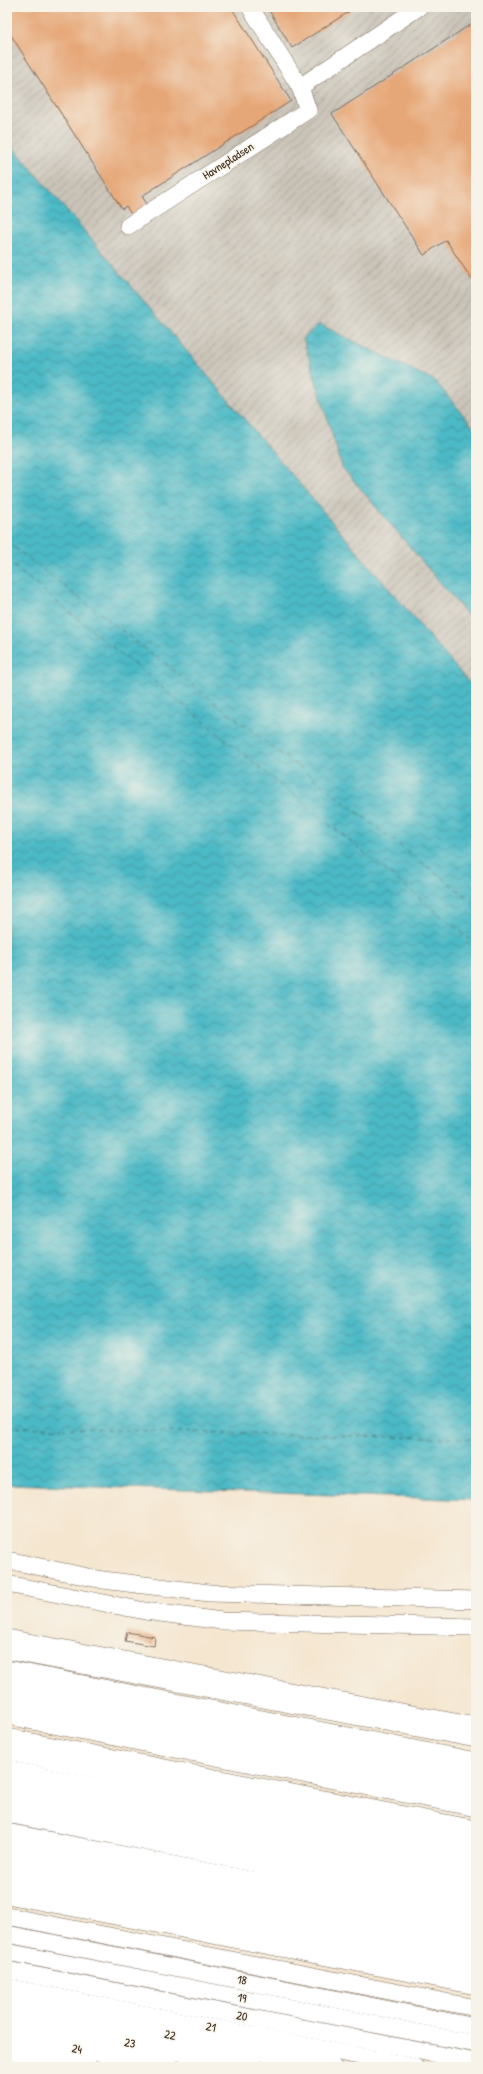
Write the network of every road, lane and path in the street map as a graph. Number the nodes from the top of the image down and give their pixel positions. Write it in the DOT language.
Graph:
graph roads {
  1 [pos="250,7"];
  2 [pos="419,7"];
  3 [pos="300,87"];
  4 [pos="128,226"];
  5 [pos="7,1560"];
  6 [pos="7,1584"];
  7 [pos="476,1600"];
  8 [pos="476,1627"];
  9 [pos="7,1638"];
  10 [pos="7,1651"];
  11 [pos="7,1668"];
  12 [pos="7,1684"];
  13 [pos="7,1700"];
  14 [pos="7,1716"];
  15 [pos="476,1726"];
  16 [pos="7,1737"];
  17 [pos="476,1739"];
  18 [pos="7,1752"];
  19 [pos="476,1761"];
  20 [pos="7,1768"];
  21 [pos="476,1776"];
  22 [pos="7,1784"];
  23 [pos="476,1793"];
  24 [pos="7,1800"];
  25 [pos="476,1808"];
  26 [pos="7,1814"];
  27 [pos="476,1829"];
  28 [pos="7,1832"];
  29 [pos="476,1845"];
  30 [pos="7,1847"];
  31 [pos="476,1861"];
  32 [pos="7,1863"];
  33 [pos="476,1876"];
  34 [pos="7,1879"];
  35 [pos="476,1892"];
  36 [pos="7,1894"];
  37 [pos="476,1908"];
  38 [pos="7,1916"];
  39 [pos="476,1924"];
  40 [pos="7,1934"];
  41 [pos="476,1939"];
  42 [pos="7,1952"];
  43 [pos="7,1970"];
  44 [pos="474,1972"];
  45 [pos="7,1987"];
  46 [pos="7,2003"];
  47 [pos="446,2003"];
  48 [pos="476,2008"];
  49 [pos="7,2019"];
  50 [pos="476,2026"];
  51 [pos="7,2035"];
  52 [pos="476,2044"];
  53 [pos="7,2051"];
  54 [pos="476,2062"];
  55 [pos="90,2067"];
  56 [pos="171,2067"];
  57 [pos="253,2067"];
  58 [pos="333,2067"];
  59 [pos="415,2067"];
  1 -- 3 [label="lane, Havnepladsen"];
  2 -- 3 [label="lane"];
  3 -- 4 [label="lane, Havnepladsen"];
  5 -- 7 [label="lane"];
  6 -- 8 [label="lane"];
  9 -- 15 [label="lane"];
  10 -- 17 [label="lane"];
  11 -- 19 [label="lane"];
  12 -- 21 [label="lane"];
  13 -- 23 [label="lane"];
  14 -- 25 [label="lane"];
  16 -- 27 [label="lane"];
  18 -- 29 [label="lane"];
  20 -- 31 [label="lane"];
  22 -- 33 [label="lane"];
  24 -- 35 [label="lane"];
  26 -- 37 [label="lane"];
  28 -- 39 [label="lane"];
  30 -- 41 [label="lane"];
  32 -- 44 [label="lane"];
  34 -- 44 [label="lane"];
  36 -- 44 [label="lane"];
  38 -- 47 [label="lane"];
  40 -- 50 [label="lane, 18"];
  42 -- 52 [label="lane, 19"];
  43 -- 54 [label="lane, 20"];
  44 -- 47 [label="lane"];
  45 -- 59 [label="lane, 21"];
  46 -- 58 [label="lane, 22"];
  47 -- 48 [label="lane"];
  49 -- 57 [label="lane, 23"];
  51 -- 56 [label="lane, 24"];
  53 -- 55 [label="lane"];
}
